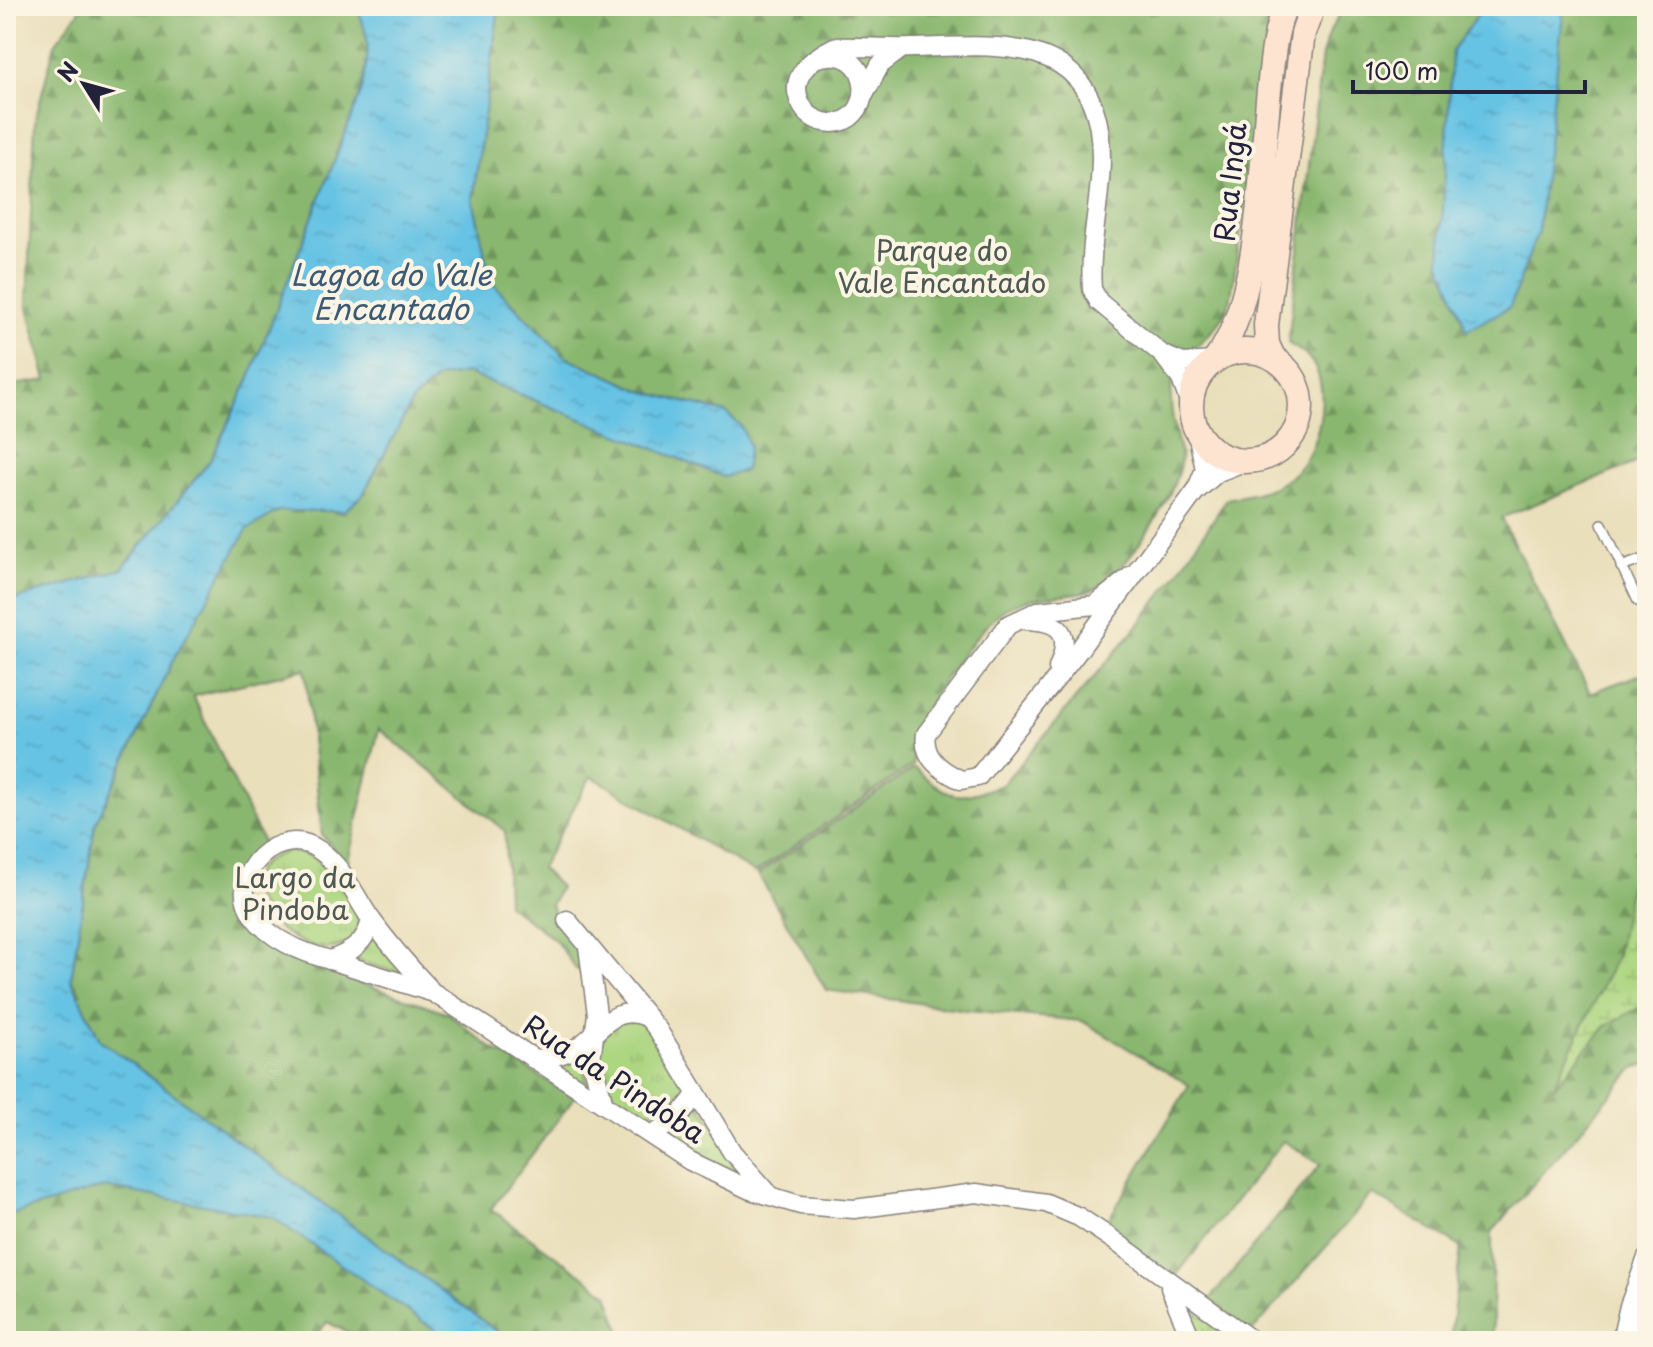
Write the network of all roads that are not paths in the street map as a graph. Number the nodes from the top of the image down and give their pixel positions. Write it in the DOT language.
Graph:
graph roads {
  1 [pos="1285,6"];
  2 [pos="1313,6"];
  3 [pos="901,49"];
  4 [pos="814,59"];
  5 [pos="863,97"];
  6 [pos="1163,355"];
  7 [pos="1273,357"];
  8 [pos="1215,360"];
  9 [pos="1191,407"];
  10 [pos="1197,433"];
  11 [pos="1246,461"];
  12 [pos="1195,492"];
  13 [pos="1602,524"];
  14 [pos="1647,558"];
  15 [pos="1621,567"];
  16 [pos="1132,575"];
  17 [pos="1638,601"];
  18 [pos="1017,620"];
  19 [pos="1054,678"];
  20 [pos="371,919"];
  21 [pos="567,920"];
  22 [pos="588,947"];
  23 [pos="330,960"];
  24 [pos="434,993"];
  25 [pos="647,1017"];
  26 [pos="596,1030"];
  27 [pos="533,1059"];
  28 [pos="696,1095"];
  29 [pos="604,1104"];
  30 [pos="651,1135"];
  31 [pos="772,1198"];
  32 [pos="1647,1258"];
  33 [pos="1166,1282"];
  34 [pos="1647,1320"];
  35 [pos="1192,1341"];
  36 [pos="1253,1341"];
  37 [pos="1622,1341"];
  1 -- 8 [label="street, Rua Ingá"];
  2 -- 7 [label="street, Rua Ingá"];
  3 -- 4 [label="street"];
  3 -- 5 [label="street"];
  3 -- 6 [label="street"];
  4 -- 5 [label="street"];
  4 -- 5 [label="street"];
  6 -- 8 [label="street"];
  6 -- 9 [label="street"];
  7 -- 8 [label="street"];
  7 -- 11 [label="street"];
  8 -- 9 [label="street"];
  9 -- 10 [label="street"];
  10 -- 11 [label="street"];
  10 -- 12 [label="street"];
  11 -- 12 [label="street"];
  12 -- 16 [label="street"];
  13 -- 15 [label="lane"];
  14 -- 15 [label="lane"];
  15 -- 17 [label="lane"];
  16 -- 18 [label="street"];
  16 -- 19 [label="street"];
  18 -- 19 [label="street"];
  18 -- 19 [label="street"];
  20 -- 23 [label="street"];
  20 -- 23 [label="street, Rua da Pindoba"];
  20 -- 24 [label="street, Rua da Pindoba"];
  21 -- 22 [label="street"];
  22 -- 25 [label="street"];
  22 -- 26 [label="street"];
  23 -- 24 [label="street, Rua da Pindoba"];
  24 -- 27 [label="street, Rua da Pindoba"];
  25 -- 26 [label="street"];
  25 -- 28 [label="street"];
  26 -- 27 [label="street"];
  26 -- 29 [label="street"];
  27 -- 29 [label="street, Rua da Pindoba"];
  28 -- 30 [label="street"];
  28 -- 31 [label="street"];
  29 -- 30 [label="street, Rua da Pindoba"];
  30 -- 31 [label="street, Rua da Pindoba"];
  31 -- 33 [label="street, Rua da Pindoba"];
  32 -- 37 [label="street"];
  33 -- 35 [label="street"];
  33 -- 36 [label="street, Rua da Pindoba"];
  34 -- 37 [label="street"];
}
